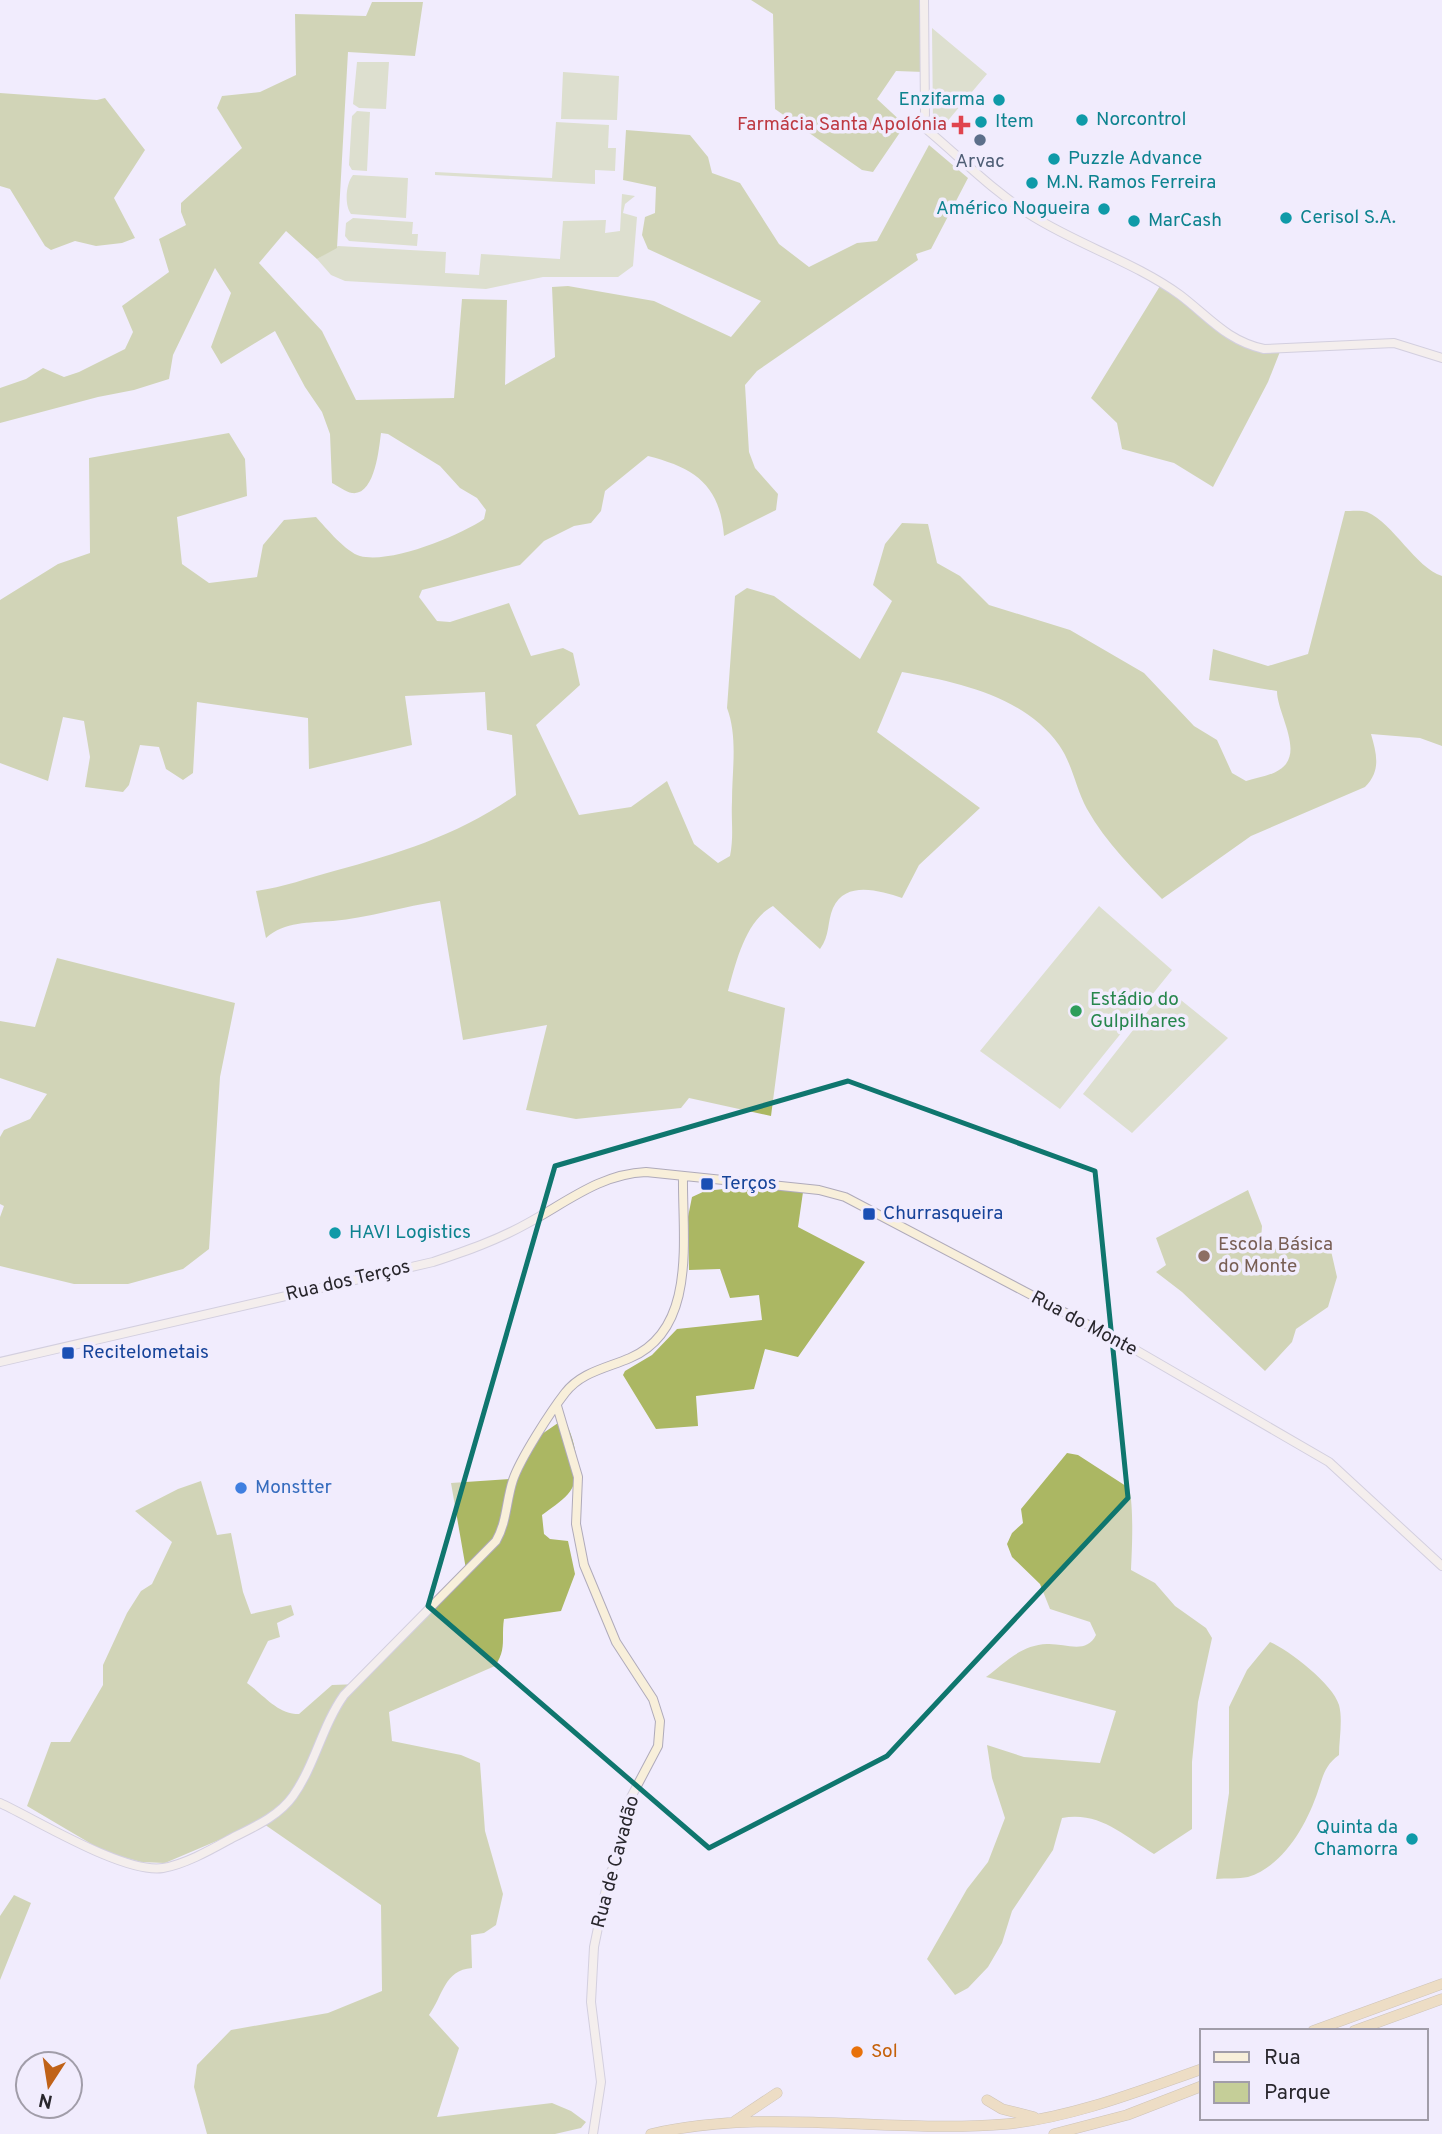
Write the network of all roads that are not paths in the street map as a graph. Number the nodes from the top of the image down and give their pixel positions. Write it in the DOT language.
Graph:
graph roads {
  1 [pos="924,0"];
  2 [pos="1442,358"];
  3 [pos="683,1176"];
  4 [pos="0,1362"];
  5 [pos="557,1406"];
  6 [pos="1442,1566"];
  7 [pos="0,1803"];
  8 [pos="1442,1984"];
  9 [pos="1442,1999"];
  10 [pos="1318,2029"];
  11 [pos="1360,2029"];
  12 [pos="1200,2070"];
  13 [pos="1200,2088"];
  14 [pos="777,2093"];
  15 [pos="987,2100"];
  16 [pos="1041,2119"];
  17 [pos="732,2123"];
  18 [pos="593,2134"];
  19 [pos="651,2134"];
  20 [pos="1054,2134"];
  1 -- 2 [label="street"];
  3 -- 4 [label="street, Rua dos Terços"];
  3 -- 5 [label="street"];
  3 -- 6 [label="street, Rua do Monte"];
  5 -- 7 [label="street"];
  5 -- 18 [label="street, Rua de Cavadão"];
  8 -- 10 [label="highway"];
  9 -- 11 [label="highway"];
  12 -- 16 [label="highway"];
  13 -- 20 [label="highway"];
  14 -- 17 [label="highway"];
  15 -- 16 [label="highway"];
  16 -- 17 [label="highway"];
  17 -- 19 [label="highway"];
}
